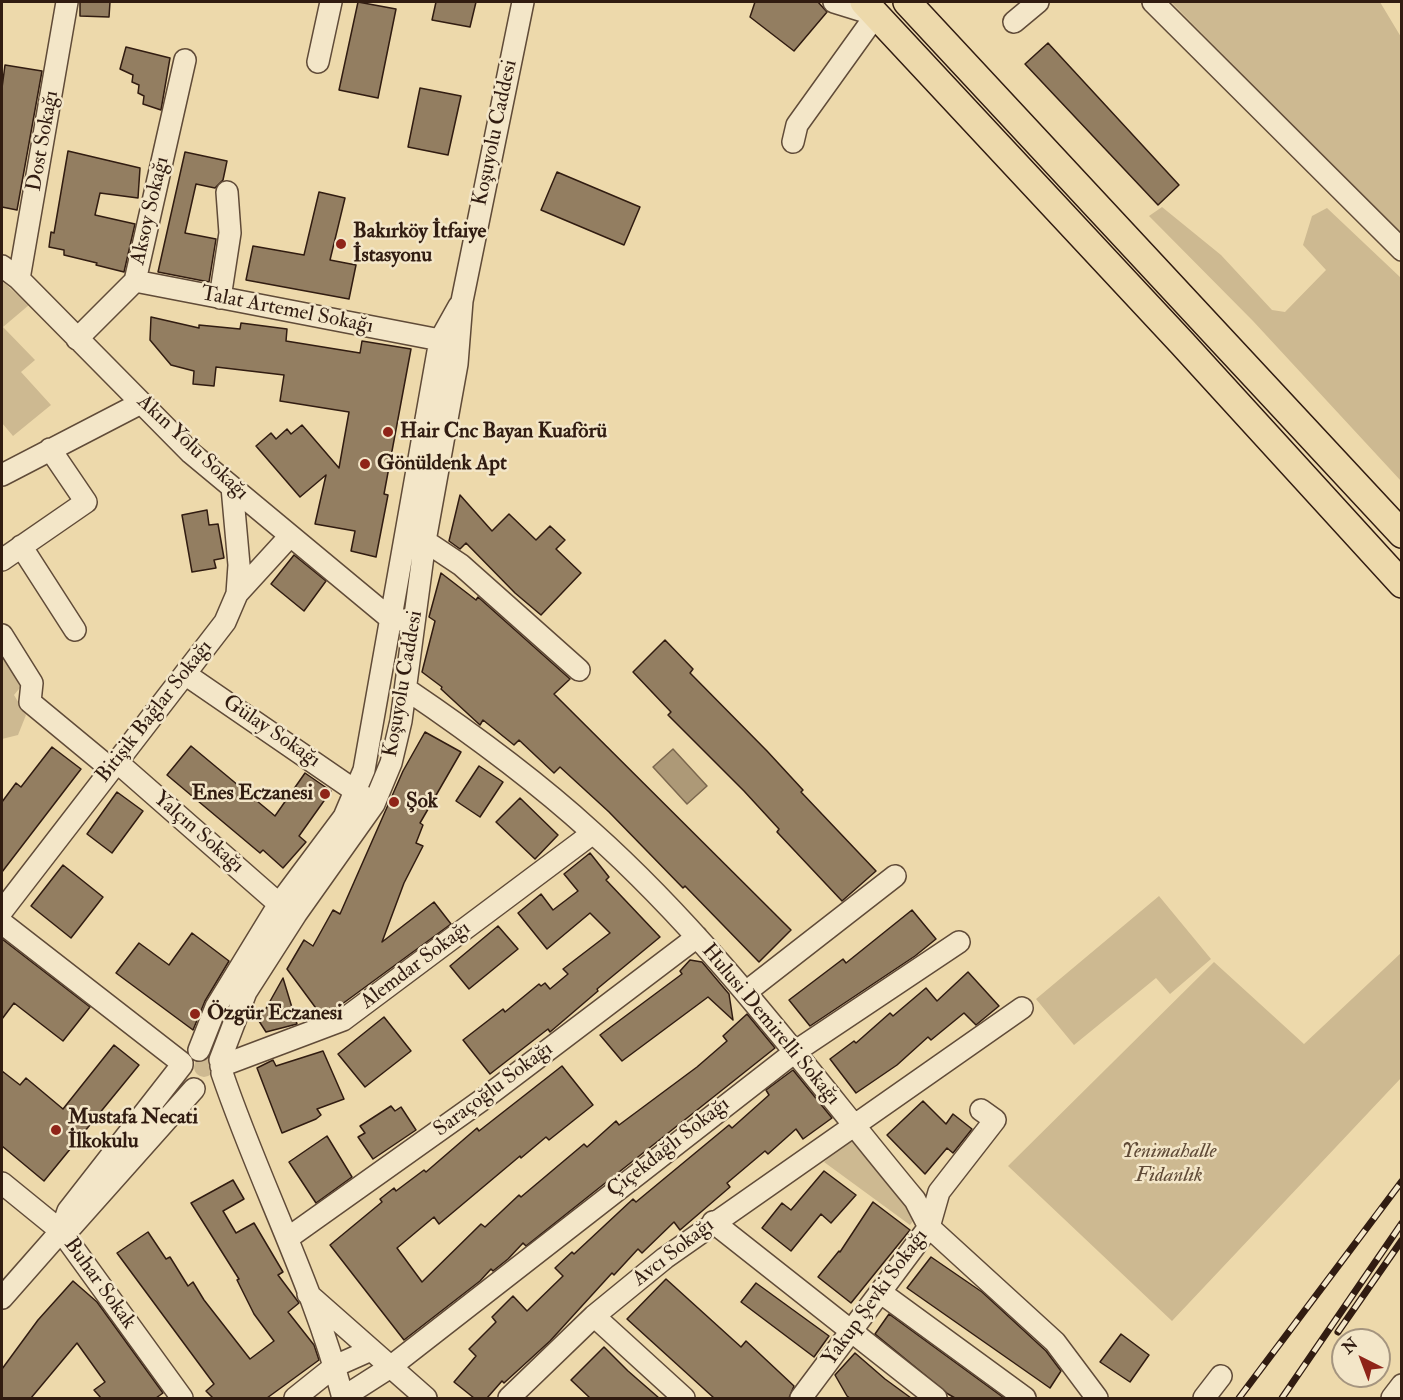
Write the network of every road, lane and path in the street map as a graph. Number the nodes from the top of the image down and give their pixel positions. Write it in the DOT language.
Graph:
graph roads {
  1 [pos="67,2"];
  2 [pos="331,2"];
  3 [pos="523,2"];
  4 [pos="834,2"];
  5 [pos="907,2"];
  6 [pos="1038,2"];
  7 [pos="1153,2"];
  8 [pos="870,8"];
  9 [pos="1014,22"];
  10 [pos="185,60"];
  11 [pos="318,62"];
  12 [pos="793,142"];
  13 [pos="227,192"];
  14 [pos="1401,250"];
  15 [pos="2,266"];
  16 [pos="19,279"];
  17 [pos="135,281"];
  18 [pos="220,298"];
  19 [pos="462,301"];
  20 [pos="77,339"];
  21 [pos="440,340"];
  22 [pos="141,403"];
  23 [pos="50,449"];
  24 [pos="2,475"];
  25 [pos="232,487"];
  26 [pos="1401,534"];
  27 [pos="290,536"];
  28 [pos="425,541"];
  29 [pos="21,546"];
  30 [pos="2,560"];
  31 [pos="1401,584"];
  32 [pos="237,594"];
  33 [pos="392,620"];
  34 [pos="416,620"];
  35 [pos="75,630"];
  36 [pos="2,635"];
  37 [pos="579,670"];
  38 [pos="185,674"];
  39 [pos="406,689"];
  40 [pos="114,766"];
  41 [pos="356,791"];
  42 [pos="374,804"];
  43 [pos="593,833"];
  44 [pos="895,876"];
  45 [pos="287,909"];
  46 [pos="2,911"];
  47 [pos="2,923"];
  48 [pos="697,937"];
  49 [pos="959,942"];
  50 [pos="746,992"];
  51 [pos="1022,1008"];
  52 [pos="796,1051"];
  53 [pos="188,1059"];
  54 [pos="214,1075"];
  55 [pos="981,1110"];
  56 [pos="853,1126"];
  57 [pos="2,1183"];
  58 [pos="713,1222"];
  59 [pos="929,1227"];
  60 [pos="61,1231"];
  61 [pos="288,1238"];
  62 [pos="880,1292"];
  63 [pos="306,1293"];
  64 [pos="2,1298"];
  65 [pos="594,1316"];
  66 [pos="851,1331"];
  67 [pos="371,1350"];
  68 [pos="335,1366"];
  69 [pos="389,1368"];
  70 [pos="1221,1376"];
  71 [pos="1401,1385"];
  72 [pos="182,1398"];
  73 [pos="295,1398"];
  74 [pos="343,1398"];
  75 [pos="426,1398"];
  76 [pos="509,1398"];
  77 [pos="684,1398"];
  78 [pos="801,1398"];
  79 [pos="936,1398"];
  80 [pos="1025,1398"];
  81 [pos="1097,1398"];
  82 [pos="1204,1398"];
  83 [pos="1392,1398"];
  1 -- 16 [label="street, Dost Sokağı"];
  2 -- 11 [label="street"];
  3 -- 19 [label="street, Koşuyolu Caddesi"];
  4 -- 8 [label="street"];
  5 -- 26 [label="main road"];
  6 -- 9 [label="street"];
  7 -- 14 [label="street"];
  8 -- 12 [label="street"];
  8 -- 31 [label="main road"];
  10 -- 17 [label="street, Aksoy Sokağı"];
  13 -- 18 [label="street"];
  15 -- 16 [label="street, Akın Yolu Sokağı"];
  16 -- 20 [label="street, Akın Yolu Sokağı"];
  17 -- 18 [label="street, Talat Artemel Sokağı"];
  17 -- 20 [label="street, Aksoy Sokağı"];
  18 -- 21 [label="street, Talat Artemel Sokağı"];
  19 -- 21 [label="street, Koşuyolu Caddesi"];
  19 -- 28 [label="street, Koşuyolu Caddesi"];
  20 -- 22 [label="street, Akın Yolu Sokağı"];
  21 -- 33 [label="street, Koşuyolu Caddesi"];
  22 -- 23 [label="street"];
  22 -- 25 [label="street, Akın Yolu Sokağı"];
  23 -- 24 [label="street"];
  23 -- 29 [label="street"];
  25 -- 27 [label="street, Akın Yolu Sokağı"];
  25 -- 32 [label="street, Bitişik Bağlar Sokağı"];
  27 -- 32 [label="street"];
  27 -- 33 [label="street, Akın Yolu Sokağı"];
  28 -- 34 [label="street, Koşuyolu Caddesi"];
  28 -- 37 [label="street"];
  29 -- 30 [label="street"];
  29 -- 35 [label="street"];
  32 -- 38 [label="street, Bitişik Bağlar Sokağı"];
  33 -- 34 [label="street"];
  33 -- 41 [label="street, Koşuyolu Caddesi"];
  34 -- 39 [label="street, Koşuyolu Caddesi"];
  36 -- 40 [label="street, Yalçın Sokağı"];
  38 -- 40 [label="street, Bitişik Bağlar Sokağı"];
  38 -- 41 [label="street, Gülay Sokağı"];
  39 -- 42 [label="street, Koşuyolu Caddesi"];
  39 -- 43 [label="street, Hulusi Demirelli Sokağı"];
  40 -- 45 [label="street, Yalçın Sokağı"];
  40 -- 46 [label="street, Bitişik Bağlar Sokağı"];
  41 -- 42 [label="street, Gülay Sokağı"];
  41 -- 45 [label="street, Koşuyolu Caddesi"];
  42 -- 45 [label="street, Koşuyolu Caddesi"];
  43 -- 48 [label="street, Hulusi Demirelli Sokağı"];
  43 -- 54 [label="street, Alemdar Sokağı"];
  44 -- 50 [label="street"];
  45 -- 53 [label="street, Koşuyolu Caddesi"];
  45 -- 54 [label="street, Koşuyolu Caddesi"];
  47 -- 53 [label="street"];
  48 -- 50 [label="street, Hulusi Demirelli Sokağı"];
  48 -- 61 [label="street, Saraçoğlu Sokağı"];
  49 -- 52 [label="street, Çiçekdağlı Sokağı"];
  50 -- 52 [label="street, Hulusi Demirelli Sokağı"];
  51 -- 56 [label="street, Avcı Sokağı"];
  52 -- 56 [label="street, Hulusi Demirelli Sokağı"];
  52 -- 69 [label="street, Çiçekdağlı Sokağı"];
  53 -- 54 [label="street"];
  53 -- 54 [label="street"];
  53 -- 60 [label="street, Koşuyolu Caddesi"];
  54 -- 60 [label="street"];
  54 -- 61 [label="street"];
  55 -- 59 [label="street, Yakup Şevki Sokağı"];
  56 -- 58 [label="street, Avcı Sokağı"];
  56 -- 59 [label="street, Hulusi Demirelli Sokağı"];
  57 -- 60 [label="street, Buhar Sokak"];
  58 -- 65 [label="street, Avcı Sokağı"];
  58 -- 66 [label="street"];
  59 -- 62 [label="street, Yakup Şevki Sokağı"];
  59 -- 81 [label="street, Hulusi Demirelli Sokağı"];
  60 -- 64 [label="street"];
  60 -- 72 [label="street, Buhar Sokak"];
  61 -- 63 [label="street"];
  62 -- 66 [label="street, Yakup Şevki Sokağı"];
  62 -- 80 [label="street"];
  63 -- 67 [label="street"];
  63 -- 68 [label="street"];
  65 -- 76 [label="street, Avcı Sokağı"];
  65 -- 77 [label="street"];
  66 -- 78 [label="street, Yakup Şevki Sokağı"];
  66 -- 79 [label="street"];
  67 -- 68 [label="street"];
  67 -- 69 [label="street"];
  68 -- 73 [label="street"];
  68 -- 74 [label="street"];
  69 -- 74 [label="street, Çiçekdağlı Sokağı"];
  69 -- 75 [label="street"];
  70 -- 82 [label="street"];
  71 -- 83 [label="street"];
}
